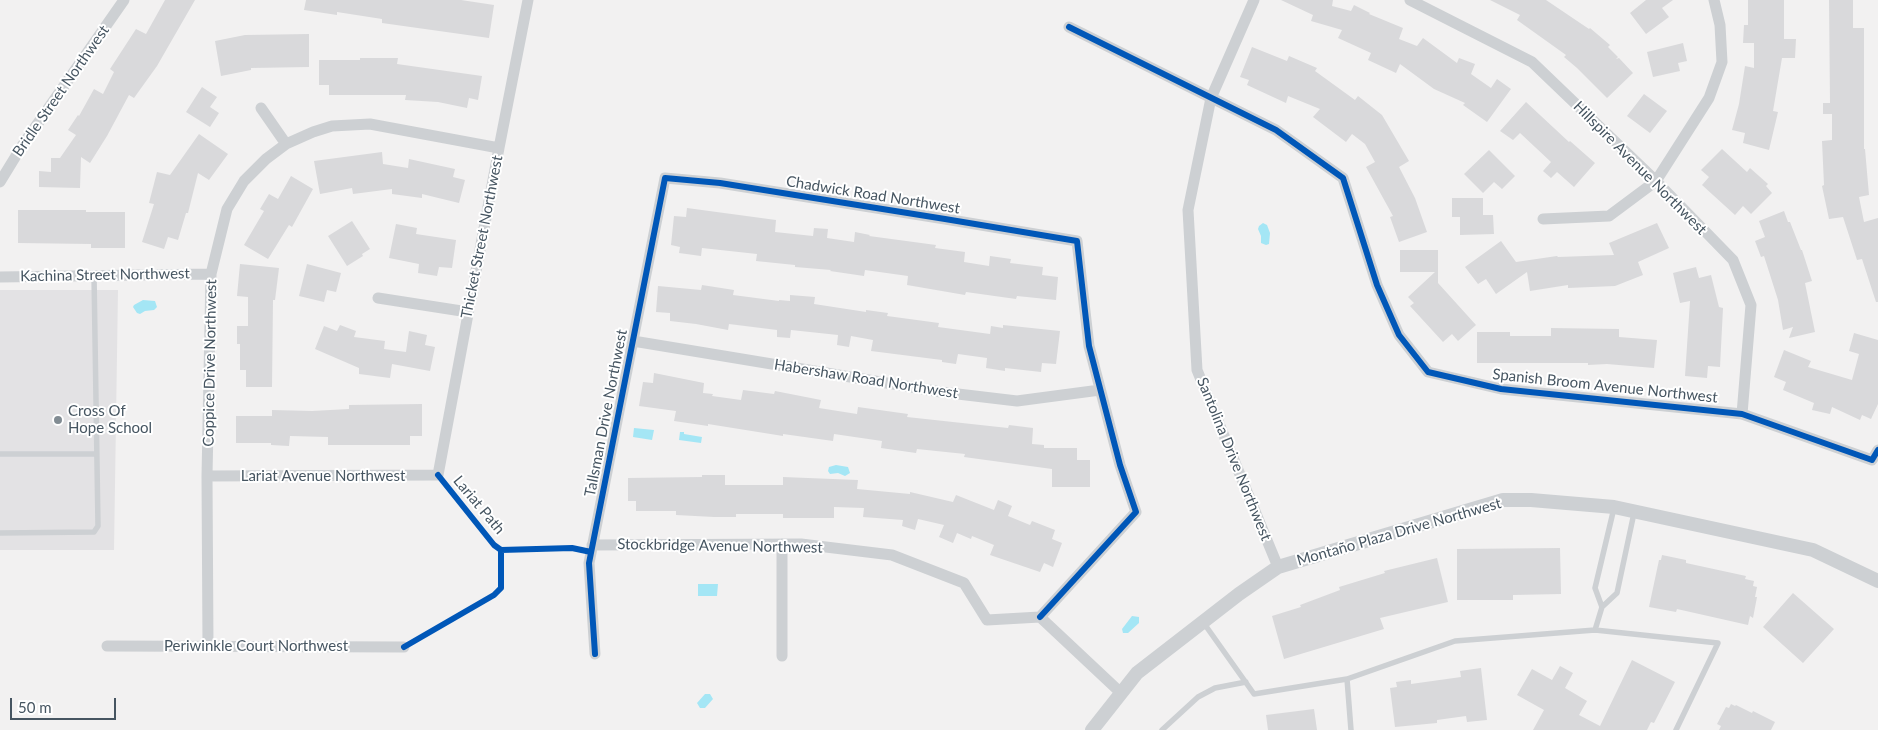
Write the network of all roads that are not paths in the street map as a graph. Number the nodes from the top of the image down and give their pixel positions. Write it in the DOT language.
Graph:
graph roads {
  1 [pos="124,0"];
  2 [pos="528,0"];
  3 [pos="1254,0"];
  4 [pos="1410,0"];
  5 [pos="1714,0"];
  6 [pos="1069,27"];
  7 [pos="1211,98"];
  8 [pos="261,108"];
  9 [pos="286,144"];
  10 [pos="498,148"];
  11 [pos="665,178"];
  12 [pos="1656,181"];
  13 [pos="0,182"];
  14 [pos="1543,219"];
  15 [pos="211,274"];
  16 [pos="94,276"];
  17 [pos="0,277"];
  18 [pos="378,298"];
  19 [pos="468,312"];
  20 [pos="632,341"];
  21 [pos="1100,390"];
  22 [pos="1742,414"];
  23 [pos="0,454"];
  24 [pos="96,454"];
  25 [pos="1875,455"];
  26 [pos="207,476"];
  27 [pos="438,476"];
  28 [pos="1614,507"];
  29 [pos="1634,512"];
  30 [pos="0,533"];
  31 [pos="782,544"];
  32 [pos="592,545"];
  33 [pos="1278,567"];
  34 [pos="1878,581"];
  35 [pos="1602,607"];
  36 [pos="1040,617"];
  37 [pos="1204,622"];
  38 [pos="1595,630"];
  39 [pos="107,646"];
  40 [pos="208,646"];
  41 [pos="404,647"];
  42 [pos="595,654"];
  43 [pos="782,656"];
  44 [pos="1348,680"];
  45 [pos="1246,682"];
  46 [pos="1121,693"];
  47 [pos="1092,730"];
  48 [pos="1162,730"];
  49 [pos="1352,730"];
  50 [pos="1676,730"];
  1 -- 13 [label="street, Bridle Street Northwest"];
  2 -- 10 [label="street, Thicket Street Northwest"];
  3 -- 7 [label="street, Santolina Drive Northwest"];
  4 -- 12 [label="street, Hillspire Avenue Northwest"];
  5 -- 12 [label="street"];
  6 -- 7 [label="street, Spanish Broom Avenue Northwest"];
  7 -- 22 [label="street, Spanish Broom Avenue Northwest"];
  7 -- 33 [label="street, Santolina Drive Northwest"];
  8 -- 9 [label="street"];
  9 -- 10 [label="street, Coppice Drive Northwest"];
  9 -- 15 [label="street, Coppice Drive Northwest"];
  10 -- 19 [label="street, Thicket Street Northwest"];
  11 -- 20 [label="street, Tallsman Drive Northwest"];
  11 -- 21 [label="street, Chadwick Road Northwest"];
  12 -- 14 [label="street"];
  12 -- 22 [label="street, Hillspire Avenue Northwest"];
  15 -- 16 [label="street, Kachina Street Northwest"];
  15 -- 26 [label="street, Coppice Drive Northwest"];
  16 -- 17 [label="street, Kachina Street Northwest"];
  16 -- 24 [label="lane"];
  18 -- 19 [label="street"];
  19 -- 27 [label="street, Thicket Street Northwest"];
  20 -- 21 [label="street, Habershaw Road Northwest"];
  20 -- 32 [label="street, Tallsman Drive Northwest"];
  21 -- 36 [label="street"];
  22 -- 25 [label="street, Spanish Broom Avenue Northwest"];
  23 -- 24 [label="lane"];
  24 -- 30 [label="lane"];
  26 -- 27 [label="street, Lariat Avenue Northwest"];
  26 -- 40 [label="street, Coppice Drive Northwest"];
  28 -- 29 [label="street, Montaño Plaza Drive Northwest"];
  28 -- 33 [label="street, Montaño Plaza Drive Northwest"];
  28 -- 35 [label="lane"];
  29 -- 34 [label="street, Montaño Plaza Drive Northwest"];
  29 -- 35 [label="lane"];
  31 -- 32 [label="street, Stockbridge Avenue Northwest"];
  31 -- 36 [label="street, Stockbridge Avenue Northwest"];
  31 -- 43 [label="street"];
  32 -- 42 [label="street, Tallsman Drive Northwest"];
  33 -- 37 [label="street, Montaño Plaza Drive Northwest"];
  35 -- 38 [label="lane"];
  36 -- 46 [label="street"];
  37 -- 45 [label="lane"];
  37 -- 46 [label="street, Montaño Plaza Drive Northwest"];
  38 -- 44 [label="lane"];
  38 -- 50 [label="lane"];
  39 -- 40 [label="street, Periwinkle Court Northwest"];
  40 -- 41 [label="street, Periwinkle Court Northwest"];
  44 -- 45 [label="lane"];
  44 -- 49 [label="lane"];
  45 -- 48 [label="lane"];
  46 -- 47 [label="street, Montaño Plaza Drive Northwest"];
}
